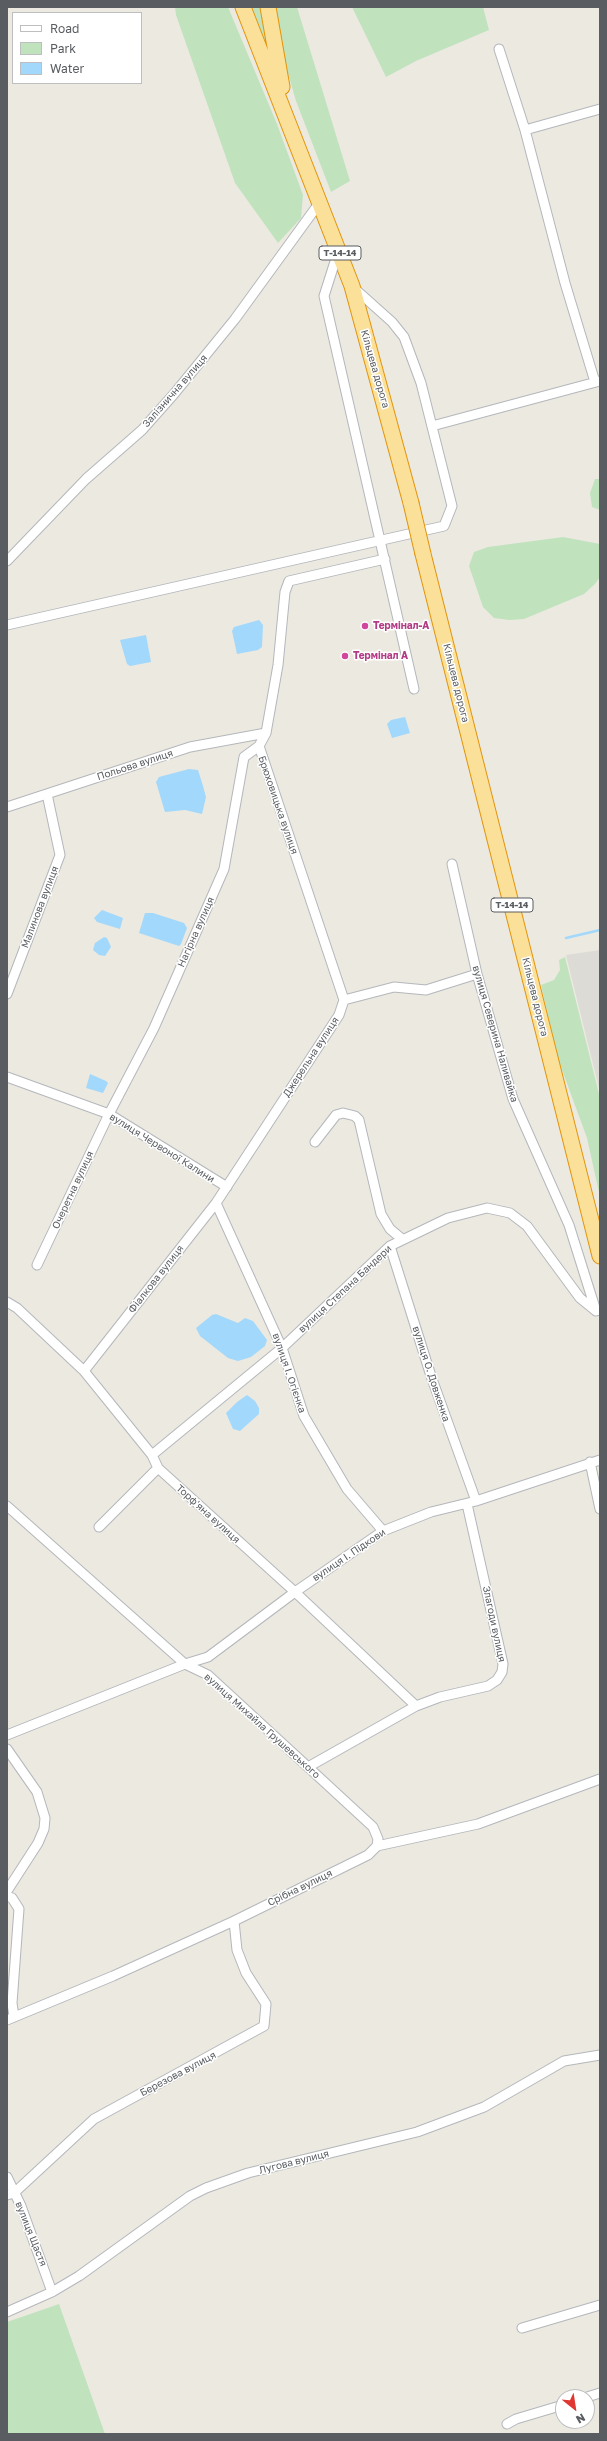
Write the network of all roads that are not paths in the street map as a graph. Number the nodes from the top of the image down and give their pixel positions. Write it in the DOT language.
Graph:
graph roads {
  1 [pos="241,7"];
  2 [pos="268,7"];
  3 [pos="500,49"];
  4 [pos="600,109"];
  5 [pos="287,118"];
  6 [pos="525,130"];
  7 [pos="320,202"];
  8 [pos="339,250"];
  9 [pos="352,286"];
  10 [pos="597,381"];
  11 [pos="432,426"];
  12 [pos="381,540"];
  13 [pos="385,559"];
  14 [pos="7,561"];
  15 [pos="7,625"];
  16 [pos="414,689"];
  17 [pos="266,733"];
  18 [pos="259,746"];
  19 [pos="46,794"];
  20 [pos="7,807"];
  21 [pos="452,864"];
  22 [pos="477,974"];
  23 [pos="7,994"];
  24 [pos="344,1000"];
  25 [pos="7,1076"];
  26 [pos="108,1114"];
  27 [pos="315,1142"];
  28 [pos="227,1188"];
  29 [pos="216,1203"];
  30 [pos="402,1239"];
  31 [pos="390,1246"];
  32 [pos="600,1256"];
  33 [pos="37,1265"];
  34 [pos="7,1302"];
  35 [pos="598,1310"];
  36 [pos="282,1348"];
  37 [pos="84,1370"];
  38 [pos="152,1455"];
  39 [pos="600,1460"];
  40 [pos="590,1462"];
  41 [pos="158,1468"];
  42 [pos="471,1502"];
  43 [pos="7,1506"];
  44 [pos="600,1509"];
  45 [pos="99,1527"];
  46 [pos="383,1531"];
  47 [pos="295,1592"];
  48 [pos="186,1664"];
  49 [pos="416,1706"];
  50 [pos="7,1735"];
  51 [pos="7,1749"];
  52 [pos="308,1767"];
  53 [pos="600,1778"];
  54 [pos="377,1846"];
  55 [pos="7,1891"];
  56 [pos="7,1896"];
  57 [pos="234,1921"];
  58 [pos="10,2019"];
  59 [pos="600,2055"];
  60 [pos="7,2177"];
  61 [pos="10,2194"];
  62 [pos="52,2292"];
  63 [pos="600,2305"];
  64 [pos="7,2312"];
  65 [pos="522,2328"];
  66 [pos="555,2407"];
  67 [pos="507,2424"];
  1 -- 5 [label="highway, Т-14-14"];
  2 -- 5 [label="highway, Т-14-14"];
  3 -- 6 [label="street"];
  4 -- 6 [label="street"];
  5 -- 7 [label="highway, Кільцева дорога / Т-14-14"];
  6 -- 10 [label="street"];
  7 -- 8 [label="highway, Кільцева дорога / Т-14-14"];
  7 -- 14 [label="street, Залізнична вулиця"];
  8 -- 9 [label="highway, Кільцева дорога / Т-14-14"];
  8 -- 12 [label="street"];
  9 -- 11 [label="street"];
  9 -- 32 [label="highway, Кільцева дорога / Т-14-14, bridge"];
  10 -- 11 [label="street"];
  11 -- 12 [label="street"];
  12 -- 13 [label="street"];
  12 -- 15 [label="street"];
  13 -- 16 [label="street"];
  13 -- 17 [label="street, Брюховицька вулиця"];
  17 -- 18 [label="street, Брюховицька вулиця"];
  17 -- 19 [label="street, Польова вулиця"];
  18 -- 24 [label="street, Брюховицька вулиця"];
  18 -- 26 [label="street, Нагірна вулиця"];
  19 -- 20 [label="street, Польова вулиця"];
  19 -- 23 [label="street, Малинова вулиця"];
  21 -- 22 [label="street, вулиця Северина Наливайка"];
  22 -- 24 [label="street"];
  22 -- 35 [label="street, вулиця Северина Наливайка"];
  24 -- 28 [label="street, Джерельна вулиця"];
  25 -- 26 [label="street, вулиця Червоної Калини"];
  26 -- 28 [label="street, вулиця Червоної Калини"];
  26 -- 33 [label="street, Очеретна вулиця"];
  27 -- 30 [label="street"];
  28 -- 29 [label="street, Фіалкова вулиця"];
  29 -- 36 [label="street, вулиця І. Огієнка"];
  29 -- 37 [label="street, Фіалкова вулиця"];
  30 -- 31 [label="street, вулиця Степана Бандери"];
  30 -- 35 [label="street, вулиця Степана Бандери"];
  31 -- 36 [label="street, вулиця Степана Бандери"];
  31 -- 42 [label="street, вулиця О. Довженка"];
  34 -- 37 [label="street, Торф'яна вулиця"];
  36 -- 38 [label="street, вулиця Степана Бандери"];
  36 -- 46 [label="street, вулиця І. Огієнка"];
  37 -- 38 [label="street, Торф'яна вулиця"];
  38 -- 41 [label="street, Торф'яна вулиця"];
  39 -- 40 [label="street, вулиця І. Підкови"];
  40 -- 42 [label="street, вулиця І. Підкови"];
  40 -- 44 [label="street"];
  41 -- 45 [label="street"];
  41 -- 47 [label="street, Торф'яна вулиця"];
  42 -- 46 [label="street, вулиця І. Підкови"];
  42 -- 49 [label="street, Злагоди вулиця"];
  43 -- 48 [label="street, вулиця Михайла Грушевського"];
  46 -- 47 [label="street, вулиця І. Підкови"];
  47 -- 48 [label="street, вулиця І. Підкови"];
  47 -- 49 [label="street, Торф'яна вулиця"];
  48 -- 50 [label="street, вулиця І. Підкови"];
  48 -- 52 [label="street, вулиця Михайла Грушевського"];
  49 -- 52 [label="street, Злагоди вулиця"];
  51 -- 55 [label="street"];
  52 -- 54 [label="street, вулиця Михайла Грушевського"];
  53 -- 54 [label="street, Срібна вулиця"];
  54 -- 57 [label="street, Срібна вулиця"];
  56 -- 58 [label="street"];
  57 -- 58 [label="street, Срібна вулиця"];
  57 -- 61 [label="street, Березова вулиця"];
  59 -- 62 [label="street, Лугова вулиця"];
  60 -- 61 [label="street, вулиця Щастя"];
  61 -- 62 [label="street, вулиця Щастя"];
  62 -- 64 [label="street, Лугова вулиця"];
  63 -- 65 [label="street"];
  66 -- 67 [label="street"];
}
